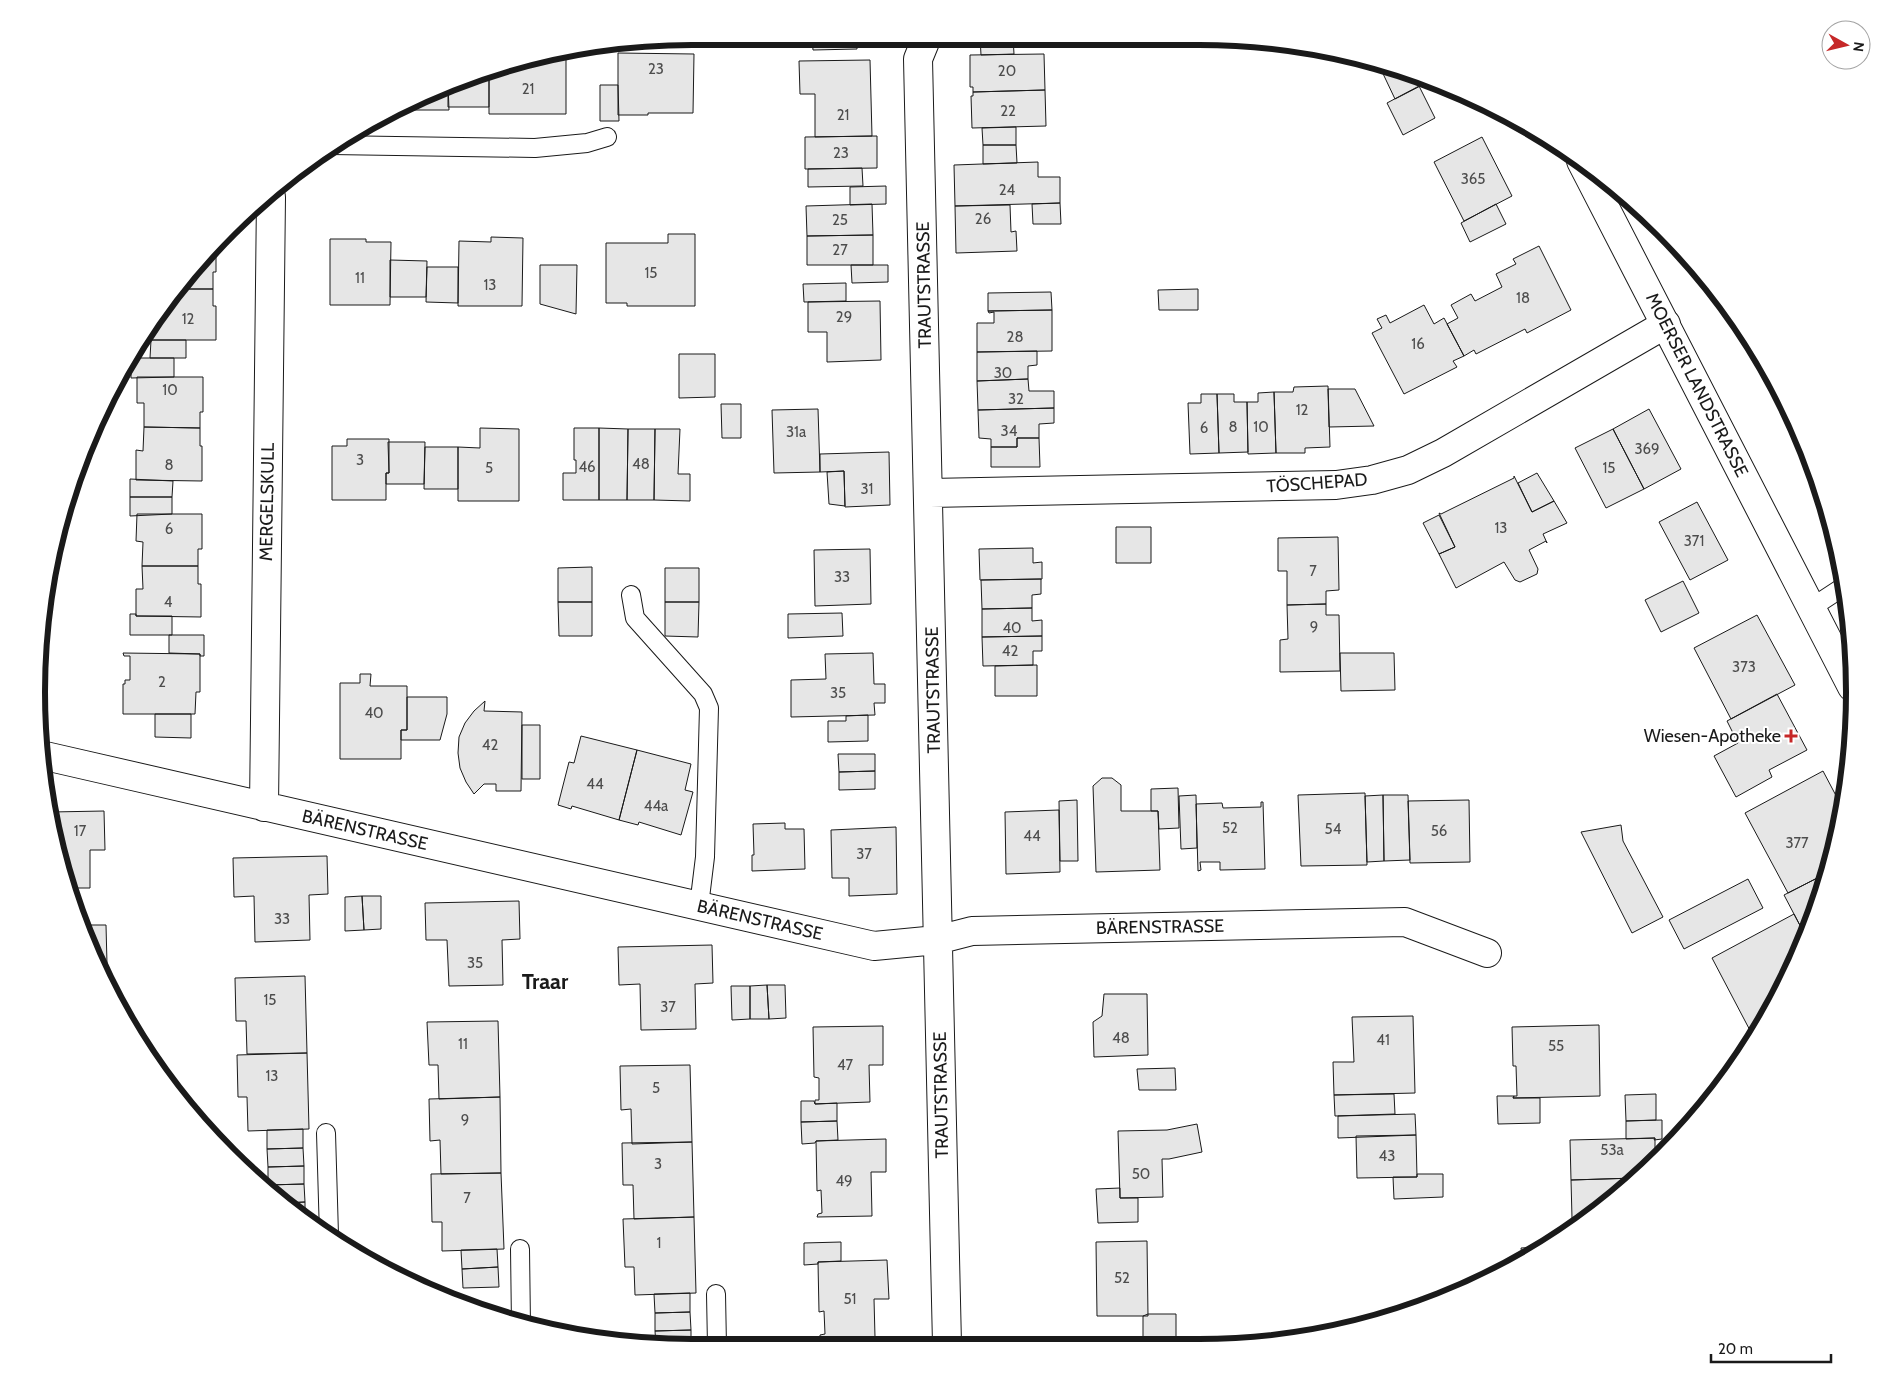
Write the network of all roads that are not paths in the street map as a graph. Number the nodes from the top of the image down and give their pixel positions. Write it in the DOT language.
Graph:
graph roads {
  1 [pos="923,45"];
  2 [pos="607,137"];
  3 [pos="347,145"];
  4 [pos="1590,177"];
  5 [pos="271,201"];
  6 [pos="1666,324"];
  7 [pos="930,493"];
  8 [pos="1838,591"];
  9 [pos="631,595"];
  10 [pos="1812,608"];
  11 [pos="1846,674"];
  12 [pos="49,757"];
  13 [pos="264,807"];
  14 [pos="699,906"];
  15 [pos="937,940"];
  16 [pos="1487,953"];
  17 [pos="326,1133"];
  18 [pos="329,1227"];
  19 [pos="520,1249"];
  20 [pos="716,1294"];
  21 [pos="521,1316"];
  22 [pos="717,1339"];
  23 [pos="947,1339"];
  1 -- 7 [label="street, TRAUTSTRASSE"];
  2 -- 3 [label="lane"];
  4 -- 6 [label="street, MOERSER LANDSTRASSE"];
  5 -- 13 [label="street, MERGELSKULL"];
  6 -- 7 [label="street, TÖSCHEPAD"];
  6 -- 10 [label="street, MOERSER LANDSTRASSE"];
  7 -- 15 [label="street, TRAUTSTRASSE"];
  8 -- 10 [label="lane"];
  9 -- 14 [label="lane"];
  10 -- 11 [label="street, MOERSER LANDSTRASSE"];
  12 -- 13 [label="street, BÄRENSTRASSE"];
  13 -- 14 [label="street, BÄRENSTRASSE"];
  14 -- 15 [label="street, BÄRENSTRASSE"];
  15 -- 16 [label="street, BÄRENSTRASSE"];
  15 -- 23 [label="street, TRAUTSTRASSE"];
  17 -- 18 [label="lane"];
  19 -- 21 [label="lane"];
  20 -- 22 [label="lane"];
}
